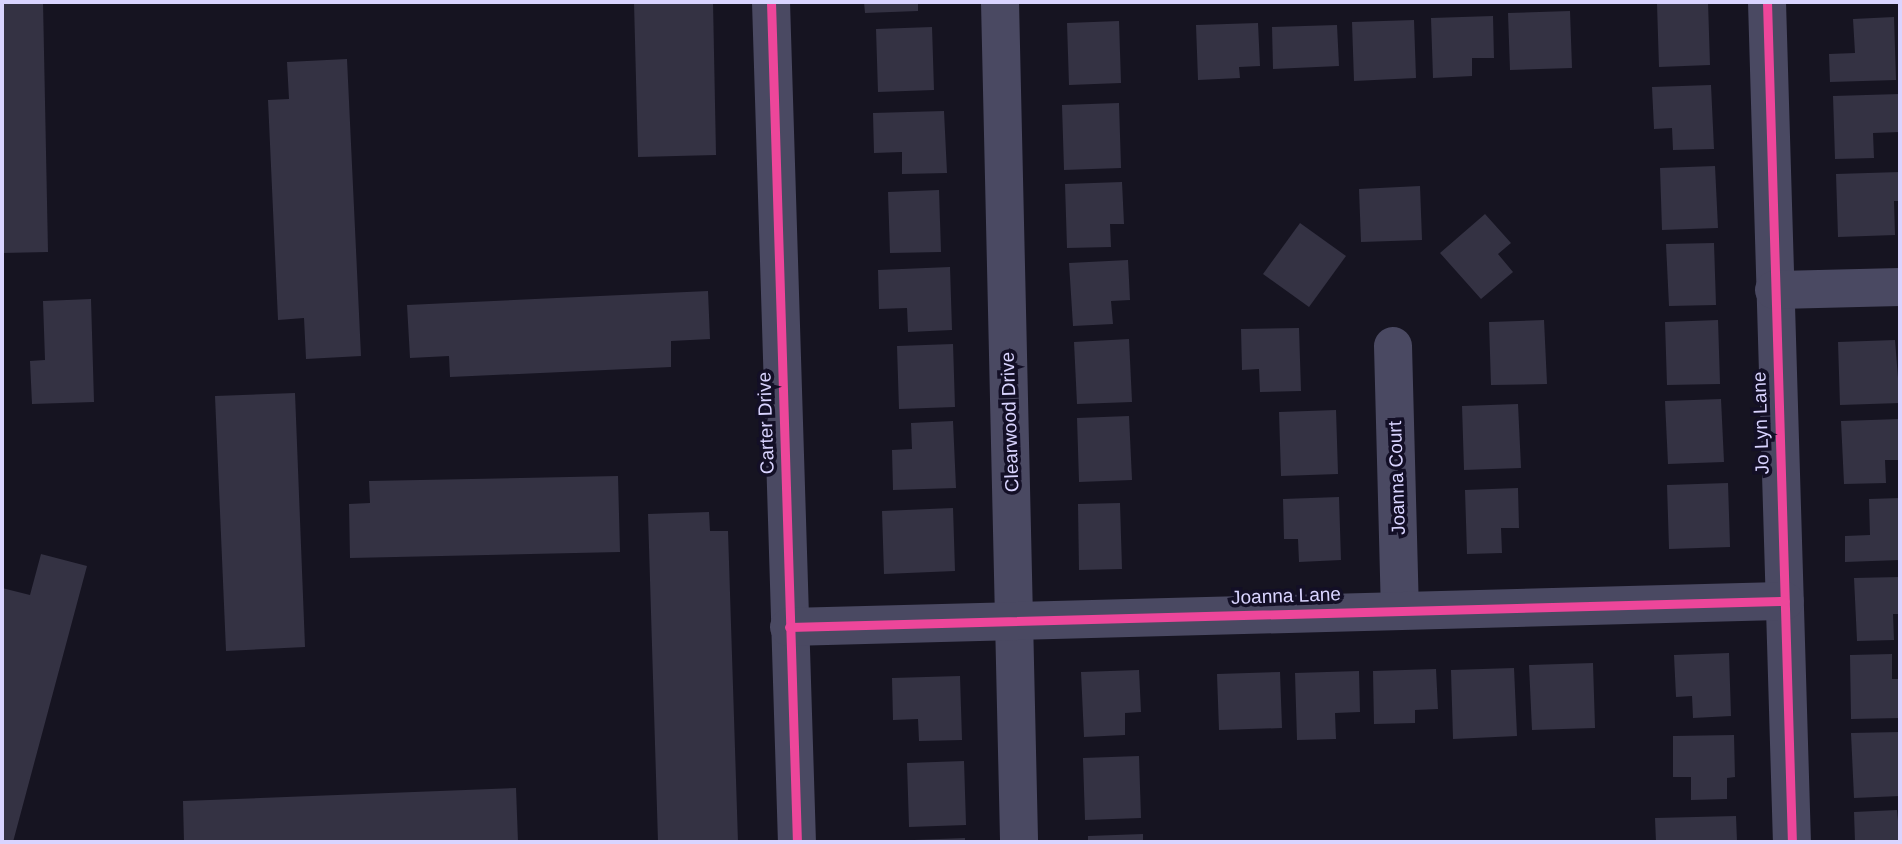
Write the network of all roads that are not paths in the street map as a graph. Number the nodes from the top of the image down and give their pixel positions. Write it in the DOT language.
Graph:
graph roads {
  1 [pos="771,2"];
  2 [pos="1000,2"];
  3 [pos="1766,2"];
  4 [pos="1900,286"];
  5 [pos="1774,290"];
  6 [pos="1393,346"];
  7 [pos="1785,601"];
  8 [pos="1401,610"];
  9 [pos="1016,623"];
  10 [pos="789,627"];
  11 [pos="797,842"];
  12 [pos="1019,842"];
  13 [pos="1792,842"];
  1 -- 10 [label="street, Carter Drive"];
  2 -- 9 [label="street, Clearwood Drive"];
  3 -- 5 [label="street, Jo Lyn Lane"];
  4 -- 5 [label="street"];
  5 -- 7 [label="street, Jo Lyn Lane"];
  6 -- 8 [label="street, Joanna Court"];
  7 -- 8 [label="street, Joanna Lane"];
  7 -- 13 [label="street, Jo Lyn Lane"];
  8 -- 9 [label="street, Joanna Lane"];
  9 -- 10 [label="street, Joanna Lane"];
  9 -- 12 [label="street, Clearwood Drive"];
  10 -- 11 [label="street, Carter Drive"];
}
